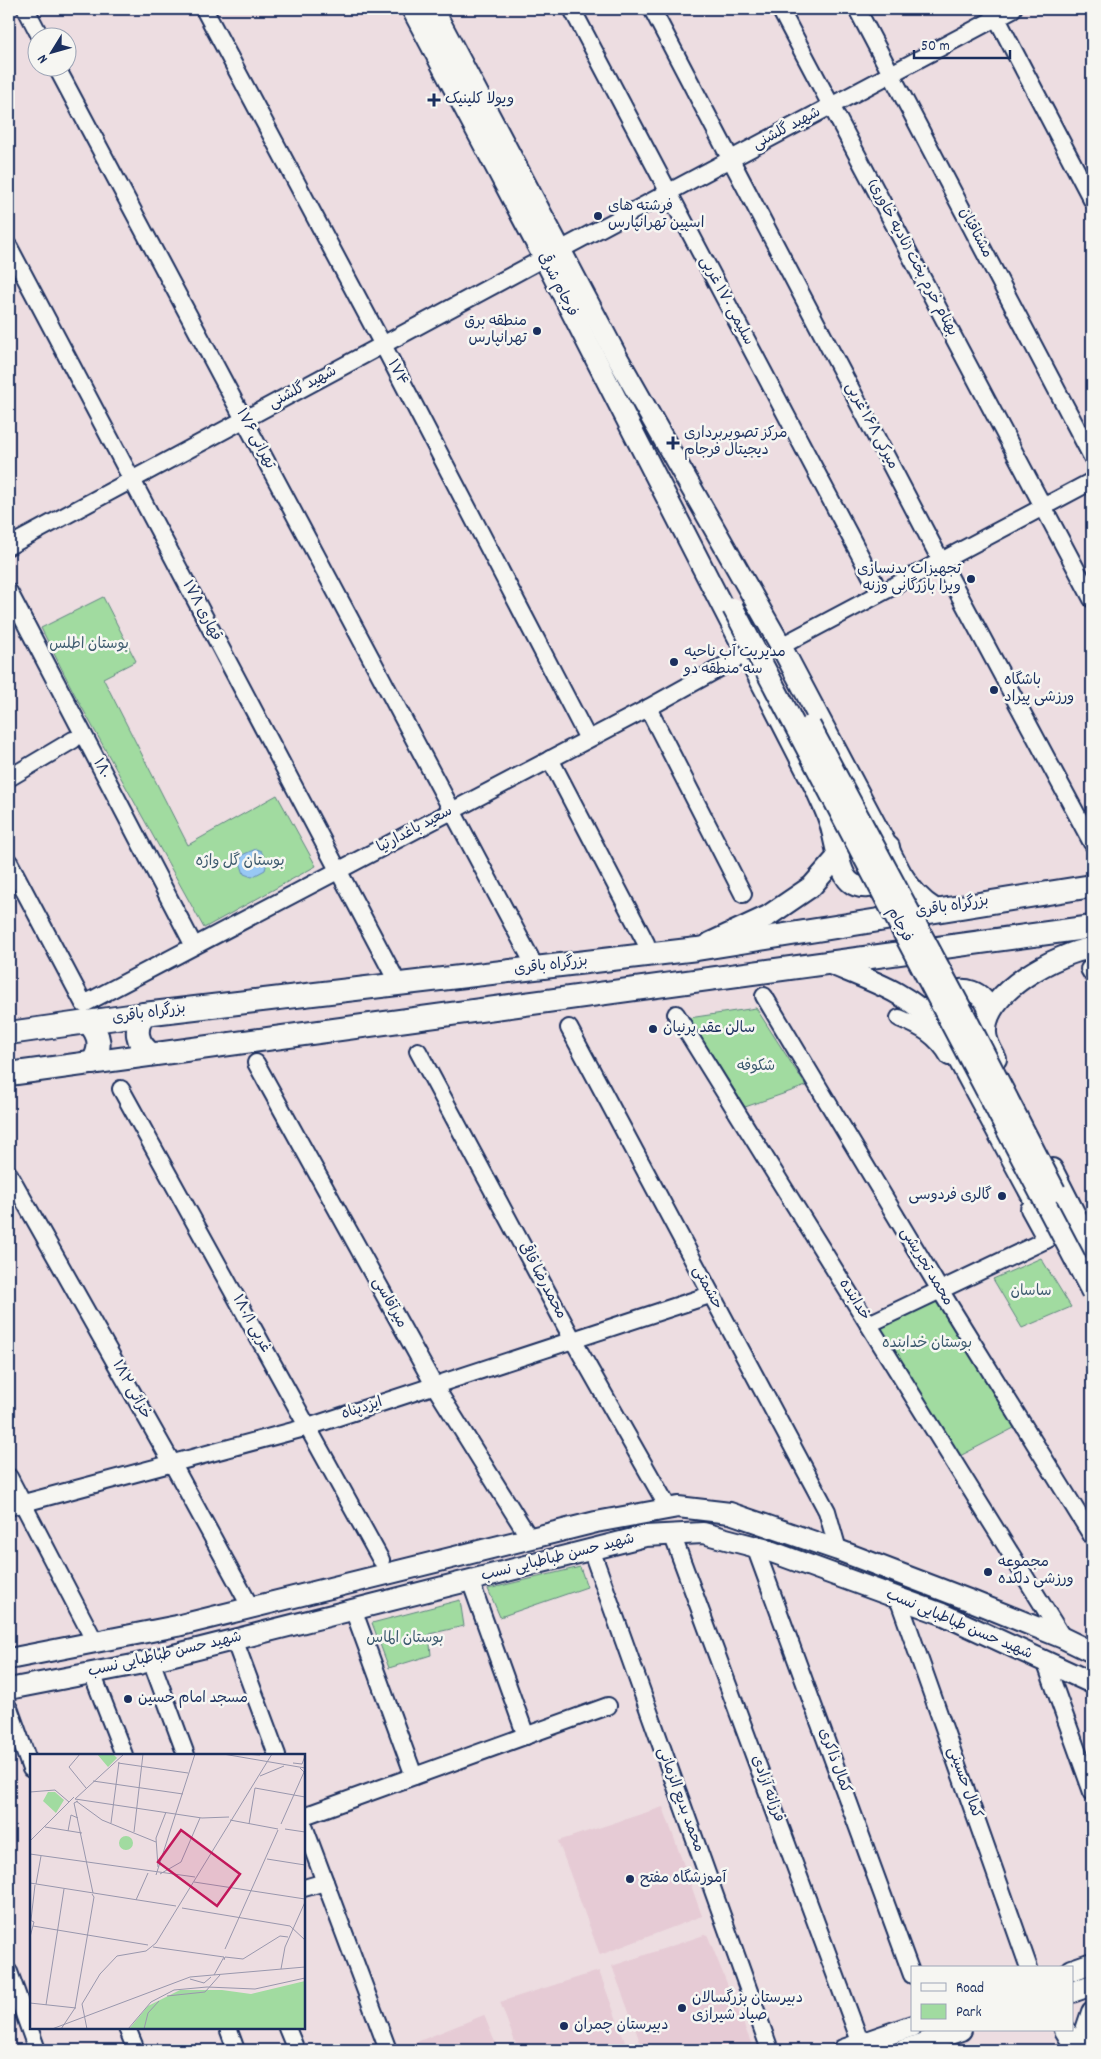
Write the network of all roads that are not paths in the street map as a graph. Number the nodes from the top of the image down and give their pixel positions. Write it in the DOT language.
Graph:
graph roads {
  1 [pos="26,9"];
  2 [pos="204,9"];
  3 [pos="412,9"];
  4 [pos="433,9"];
  5 [pos="572,9"];
  6 [pos="652,9"];
  7 [pos="780,9"];
  8 [pos="857,9"];
  9 [pos="1014,9"];
  10 [pos="994,13"];
  11 [pos="36,28"];
  12 [pos="891,74"];
  13 [pos="62,78"];
  14 [pos="831,106"];
  15 [pos="731,159"];
  16 [pos="669,192"];
  17 [pos="1092,200"];
  18 [pos="9,247"];
  19 [pos="552,254"];
  20 [pos="382,345"];
  21 [pos="244,420"];
  22 [pos="1092,458"];
  23 [pos="132,480"];
  24 [pos="1092,481"];
  25 [pos="1043,507"];
  26 [pos="9,546"];
  27 [pos="724,548"];
  28 [pos="941,561"];
  29 [pos="699,562"];
  30 [pos="9,592"];
  31 [pos="880,593"];
  32 [pos="1092,599"];
  33 [pos="739,606"];
  34 [pos="781,646"];
  35 [pos="746,654"];
  36 [pos="648,708"];
  37 [pos="588,739"];
  38 [pos="73,740"];
  39 [pos="550,759"];
  40 [pos="9,778"];
  41 [pos="452,811"];
  42 [pos="1092,843"];
  43 [pos="888,847"];
  44 [pos="839,856"];
  45 [pos="9,862"];
  46 [pos="338,870"];
  47 [pos="1092,886"];
  48 [pos="743,894"];
  49 [pos="936,910"];
  50 [pos="1092,927"];
  51 [pos="646,943"];
  52 [pos="194,946"];
  53 [pos="1092,948"];
  54 [pos="696,949"];
  55 [pos="530,957"];
  56 [pos="828,963"];
  57 [pos="393,974"];
  58 [pos="764,996"];
  59 [pos="990,1012"];
  60 [pos="85,1013"];
  61 [pos="144,1014"];
  62 [pos="676,1014"];
  63 [pos="899,1018"];
  64 [pos="569,1028"];
  65 [pos="942,1029"];
  66 [pos="9,1033"];
  67 [pos="418,1051"];
  68 [pos="151,1054"];
  69 [pos="92,1063"];
  70 [pos="256,1063"];
  71 [pos="9,1074"];
  72 [pos="121,1089"];
  73 [pos="9,1174"];
  74 [pos="1086,1221"];
  75 [pos="1050,1238"];
  76 [pos="1092,1248"];
  77 [pos="1092,1264"];
  78 [pos="940,1290"];
  79 [pos="1092,1292"];
  80 [pos="710,1295"];
  81 [pos="1092,1304"];
  82 [pos="869,1324"];
  83 [pos="573,1340"];
  84 [pos="434,1385"];
  85 [pos="308,1427"];
  86 [pos="172,1463"];
  87 [pos="9,1477"];
  88 [pos="16,1505"];
  89 [pos="670,1509"];
  90 [pos="672,1534"];
  91 [pos="1092,1536"];
  92 [pos="530,1539"];
  93 [pos="755,1547"];
  94 [pos="591,1549"];
  95 [pos="838,1550"];
  96 [pos="380,1560"];
  97 [pos="470,1580"];
  98 [pos="898,1598"];
  99 [pos="251,1608"];
  100 [pos="353,1609"];
  101 [pos="1063,1638"];
  102 [pos="234,1639"];
  103 [pos="95,1642"];
  104 [pos="1092,1652"];
  105 [pos="9,1659"];
  106 [pos="150,1660"];
  107 [pos="1045,1661"];
  108 [pos="92,1673"];
  109 [pos="1092,1683"];
  110 [pos="9,1689"];
  111 [pos="608,1706"];
  112 [pos="9,1708"];
  113 [pos="526,1736"];
  114 [pos="124,1754"];
  115 [pos="186,1754"];
  116 [pos="277,1754"];
  117 [pos="30,1766"];
  118 [pos="414,1776"];
  119 [pos="1092,1792"];
  120 [pos="305,1816"];
  121 [pos="305,1829"];
  122 [pos="324,1882"];
  123 [pos="305,1888"];
  124 [pos="1092,1963"];
  125 [pos="1028,1966"];
  126 [pos="1074,1969"];
  127 [pos="9,1972"];
  128 [pos="911,1972"];
  129 [pos="1092,1985"];
  130 [pos="1074,1991"];
  131 [pos="1092,2012"];
  132 [pos="911,2026"];
  133 [pos="127,2029"];
  134 [pos="228,2029"];
  135 [pos="287,2029"];
  136 [pos="959,2032"];
  137 [pos="1066,2032"];
  138 [pos="940,2044"];
  139 [pos="852,2047"];
  140 [pos="37,2050"];
  141 [pos="136,2050"];
  142 [pos="236,2050"];
  143 [pos="296,2050"];
  144 [pos="388,2050"];
  145 [pos="770,2050"];
  146 [pos="904,2050"];
  147 [pos="1077,2050"];
  148 [pos="1084,2050"];
  1 -- 11 [label="street"];
  2 -- 20 [label="street, ۱۷۴"];
  3 -- 19 [label="main road, فرجام شرقی"];
  4 -- 19 [label="main road, فرجام شرقی"];
  5 -- 16 [label="street, سلیمی ۱۷۰ غربی"];
  6 -- 15 [label="street, میرکی ۱۶۸ غربی"];
  7 -- 14 [label="street, بهنام خرم بخت (نادیه خاوری)"];
  8 -- 12 [label="street, مشتاقیان"];
  9 -- 10 [label="street, شهید گلشنی"];
  10 -- 12 [label="street, شهید گلشنی"];
  10 -- 17 [label="street"];
  12 -- 14 [label="street, شهید گلشنی"];
  12 -- 22 [label="street, مشتاقیان"];
  13 -- 21 [label="street, تهرانی ۱۷۶"];
  14 -- 15 [label="street, شهید گلشنی"];
  14 -- 25 [label="street, بهنام خرم بخت (نادیه خاوری)"];
  15 -- 16 [label="street, شهید گلشنی"];
  15 -- 28 [label="street, میرکی ۱۶۸ غربی"];
  16 -- 19 [label="street, شهید گلشنی"];
  16 -- 31 [label="street, سلیمی ۱۷۰ غربی"];
  18 -- 23 [label="street, قهاری ۱۷۸"];
  19 -- 20 [label="street, شهید گلشنی"];
  19 -- 27 [label="main road, فرجام شرقی"];
  19 -- 29 [label="main road, فرجام شرقی"];
  20 -- 21 [label="street, شهید گلشنی"];
  20 -- 37 [label="street, ۱۷۴"];
  21 -- 23 [label="street, شهید گلشنی"];
  21 -- 41 [label="street, تهرانی ۱۷۶"];
  23 -- 26 [label="street, شهید گلشنی"];
  23 -- 46 [label="street, قهاری ۱۷۸"];
  24 -- 25 [label="street"];
  25 -- 28 [label="street"];
  25 -- 32 [label="street, بهنام خرم بخت (نادیه خاوری)"];
  27 -- 33 [label="main road, فرجام"];
  27 -- 34 [label="main road"];
  28 -- 31 [label="street"];
  28 -- 42 [label="street, میرکی ۱۶۸ غربی"];
  29 -- 33 [label="main road, فرجام"];
  29 -- 35 [label="main road"];
  30 -- 52 [label="street, ۱۸۰"];
  31 -- 34 [label="street"];
  33 -- 77 [label="main road, فرجام, bridge"];
  33 -- 79 [label="main road, فرجام, bridge"];
  34 -- 43 [label="main road"];
  35 -- 36 [label="street, سعید باغدارنیا"];
  35 -- 44 [label="main road"];
  36 -- 37 [label="street, سعید باغدارنیا"];
  36 -- 48 [label="street"];
  37 -- 39 [label="street, سعید باغدارنیا"];
  38 -- 40 [label="street"];
  39 -- 41 [label="street, سعید باغدارنیا"];
  39 -- 51 [label="street"];
  41 -- 46 [label="street, سعید باغدارنیا"];
  41 -- 55 [label="street, تهرانی ۱۷۶"];
  43 -- 44 [label="main road"];
  43 -- 49 [label="main road"];
  44 -- 54 [label="main road"];
  45 -- 60 [label="street"];
  46 -- 52 [label="street, سعید باغدارنیا"];
  46 -- 57 [label="street, قهاری ۱۷۸"];
  47 -- 49 [label="highway, بزرگراه باقری"];
  49 -- 54 [label="highway, بزرگراه باقری"];
  50 -- 56 [label="highway"];
  52 -- 60 [label="street, سعید باغدارنیا"];
  53 -- 59 [label="main road"];
  54 -- 61 [label="highway, بزرگراه باقری"];
  56 -- 65 [label="main road"];
  56 -- 68 [label="highway"];
  58 -- 78 [label="street, محمد تجریشی"];
  59 -- 65 [label="main road"];
  59 -- 74 [label="main road"];
  60 -- 61 [label="highway, بزرگراه باقری"];
  60 -- 66 [label="highway, بزرگراه باقری"];
  60 -- 69 [label="highway"];
  61 -- 68 [label="highway"];
  62 -- 82 [label="street, خدابنده"];
  63 -- 75 [label="street"];
  64 -- 80 [label="street, حشمتی"];
  65 -- 75 [label="main road"];
  67 -- 83 [label="street, محمدرضا قاقی"];
  68 -- 69 [label="highway"];
  69 -- 71 [label="highway"];
  70 -- 84 [label="street, میرآقاسی"];
  72 -- 85 [label="street, ۱۸۰/۱ غربی"];
  73 -- 86 [label="street, ۱۸۲ خزائی"];
  74 -- 76 [label="main road"];
  75 -- 78 [label="street"];
  75 -- 81 [label="main road"];
  78 -- 82 [label="street"];
  78 -- 91 [label="street, محمد تجریشی"];
  80 -- 83 [label="street, ایزدپناه"];
  80 -- 95 [label="street, حشمتی"];
  82 -- 101 [label="street, خدابنده"];
  83 -- 84 [label="street, ایزدپناه"];
  83 -- 89 [label="street, محمدرضا قاقی"];
  84 -- 85 [label="street, ایزدپناه"];
  84 -- 92 [label="street, میرآقاسی"];
  85 -- 86 [label="street, ایزدپناه"];
  85 -- 96 [label="street, ۱۸۰/۱ غربی"];
  86 -- 88 [label="street, ایزدپناه"];
  86 -- 99 [label="street, ۱۸۲ خزائی"];
  87 -- 88 [label="street"];
  88 -- 103 [label="street"];
  89 -- 92 [label="main road, شهید حسن طباطبایی نسب"];
  89 -- 95 [label="main road, شهید حسن طباطبایی نسب"];
  90 -- 93 [label="main road, شهید حسن طباطبایی نسب"];
  90 -- 94 [label="main road, شهید حسن طباطبایی نسب"];
  90 -- 139 [label="street, فرزانه آزادی"];
  92 -- 99 [label="main road, شهید حسن طباطبایی نسب"];
  93 -- 98 [label="main road, شهید حسن طباطبایی نسب"];
  93 -- 128 [label="street, کمال ذاکری"];
  94 -- 97 [label="main road, شهید حسن طباطبایی نسب"];
  94 -- 145 [label="street, محمد بدیع الزمانی"];
  95 -- 101 [label="main road, شهید حسن طباطبایی نسب"];
  97 -- 100 [label="main road, شهید حسن طباطبایی نسب"];
  97 -- 113 [label="street"];
  98 -- 107 [label="main road, شهید حسن طباطبایی نسب"];
  98 -- 125 [label="street, کمال حسینی"];
  99 -- 103 [label="main road, شهید حسن طباطبایی نسب"];
  100 -- 102 [label="main road, شهید حسن طباطبایی نسب"];
  100 -- 118 [label="street"];
  101 -- 104 [label="main road, شهید حسن طباطبایی نسب"];
  102 -- 106 [label="main road, شهید حسن طباطبایی نسب"];
  102 -- 116 [label="street"];
  103 -- 105 [label="main road, شهید حسن طباطبایی نسب"];
  106 -- 108 [label="main road, شهید حسن طباطبایی نسب"];
  106 -- 115 [label="street"];
  107 -- 109 [label="main road, شهید حسن طباطبایی نسب"];
  107 -- 119 [label="street"];
  108 -- 110 [label="main road, شهید حسن طباطبایی نسب"];
  108 -- 114 [label="street"];
  111 -- 113 [label="street"];
  112 -- 117 [label="street"];
  113 -- 118 [label="street"];
  118 -- 120 [label="street"];
  121 -- 122 [label="street"];
  122 -- 123 [label="street"];
  122 -- 144 [label="street"];
  124 -- 126 [label="main road"];
  127 -- 140 [label="street"];
  129 -- 130 [label="main road"];
  131 -- 148 [label="main road"];
  132 -- 139 [label="main road"];
  133 -- 141 [label="street"];
  134 -- 142 [label="street"];
  135 -- 143 [label="street"];
  136 -- 138 [label="main road"];
  137 -- 147 [label="main road"];
  138 -- 146 [label="main road"];
}
